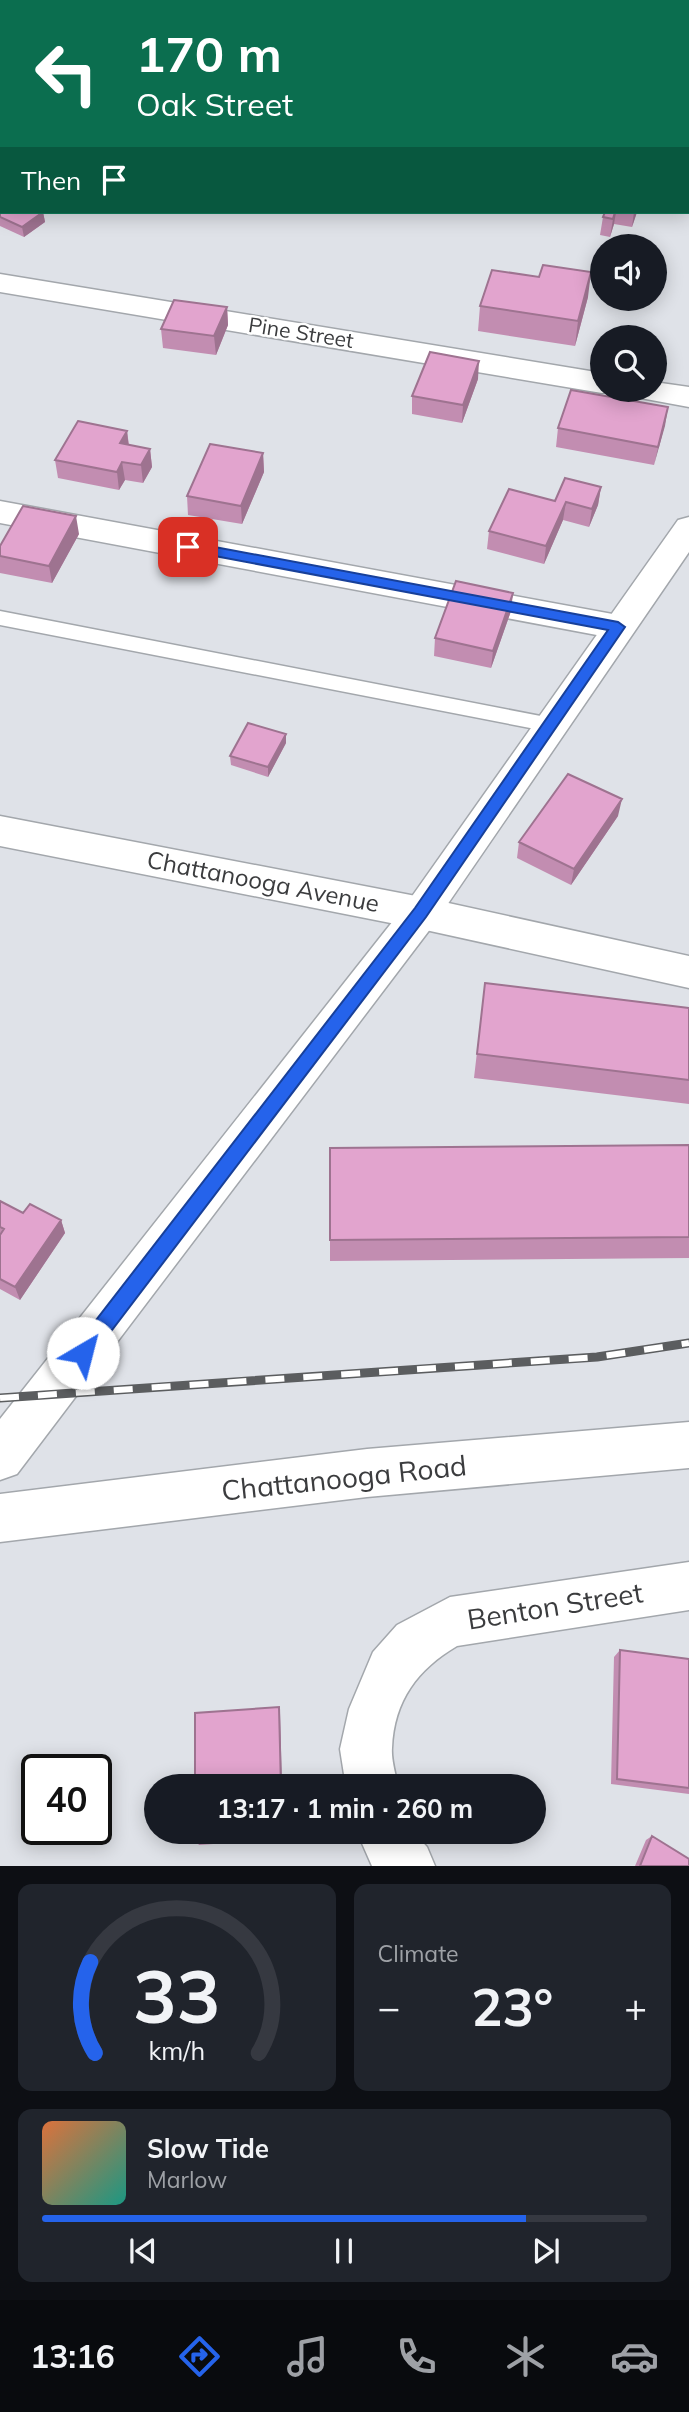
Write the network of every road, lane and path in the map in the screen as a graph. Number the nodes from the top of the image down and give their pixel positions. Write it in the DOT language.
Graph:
graph roads {
  1 [pos="0,283"];
  2 [pos="590,381"];
  3 [pos="667,393"];
  4 [pos="689,397"];
  5 [pos="0,512"];
  6 [pos="689,528"];
  7 [pos="0,618"];
  8 [pos="618,627"];
  9 [pos="551,725"];
  10 [pos="0,831"];
  11 [pos="421,913"];
  12 [pos="689,972"];
  13 [pos="689,1445"];
  14 [pos="0,1457"];
  15 [pos="0,1518"];
  16 [pos="689,1586"];
  17 [pos="370,1774"];
  18 [pos="389,1844"];
  19 [pos="408,1866"];
  1 -- 2 [label="street, Pine Street"];
  3 -- 4 [label="street"];
  5 -- 8 [label="street"];
  6 -- 8 [label="street"];
  7 -- 9 [label="lane"];
  8 -- 9 [label="street"];
  9 -- 11 [label="street"];
  10 -- 11 [label="street, Chattanooga Avenue"];
  11 -- 12 [label="street, Chattanooga Avenue"];
  11 -- 14 [label="street"];
  13 -- 15 [label="street, Chattanooga Road"];
  16 -- 17 [label="street, Benton Street"];
  18 -- 19 [label="street"];
}
